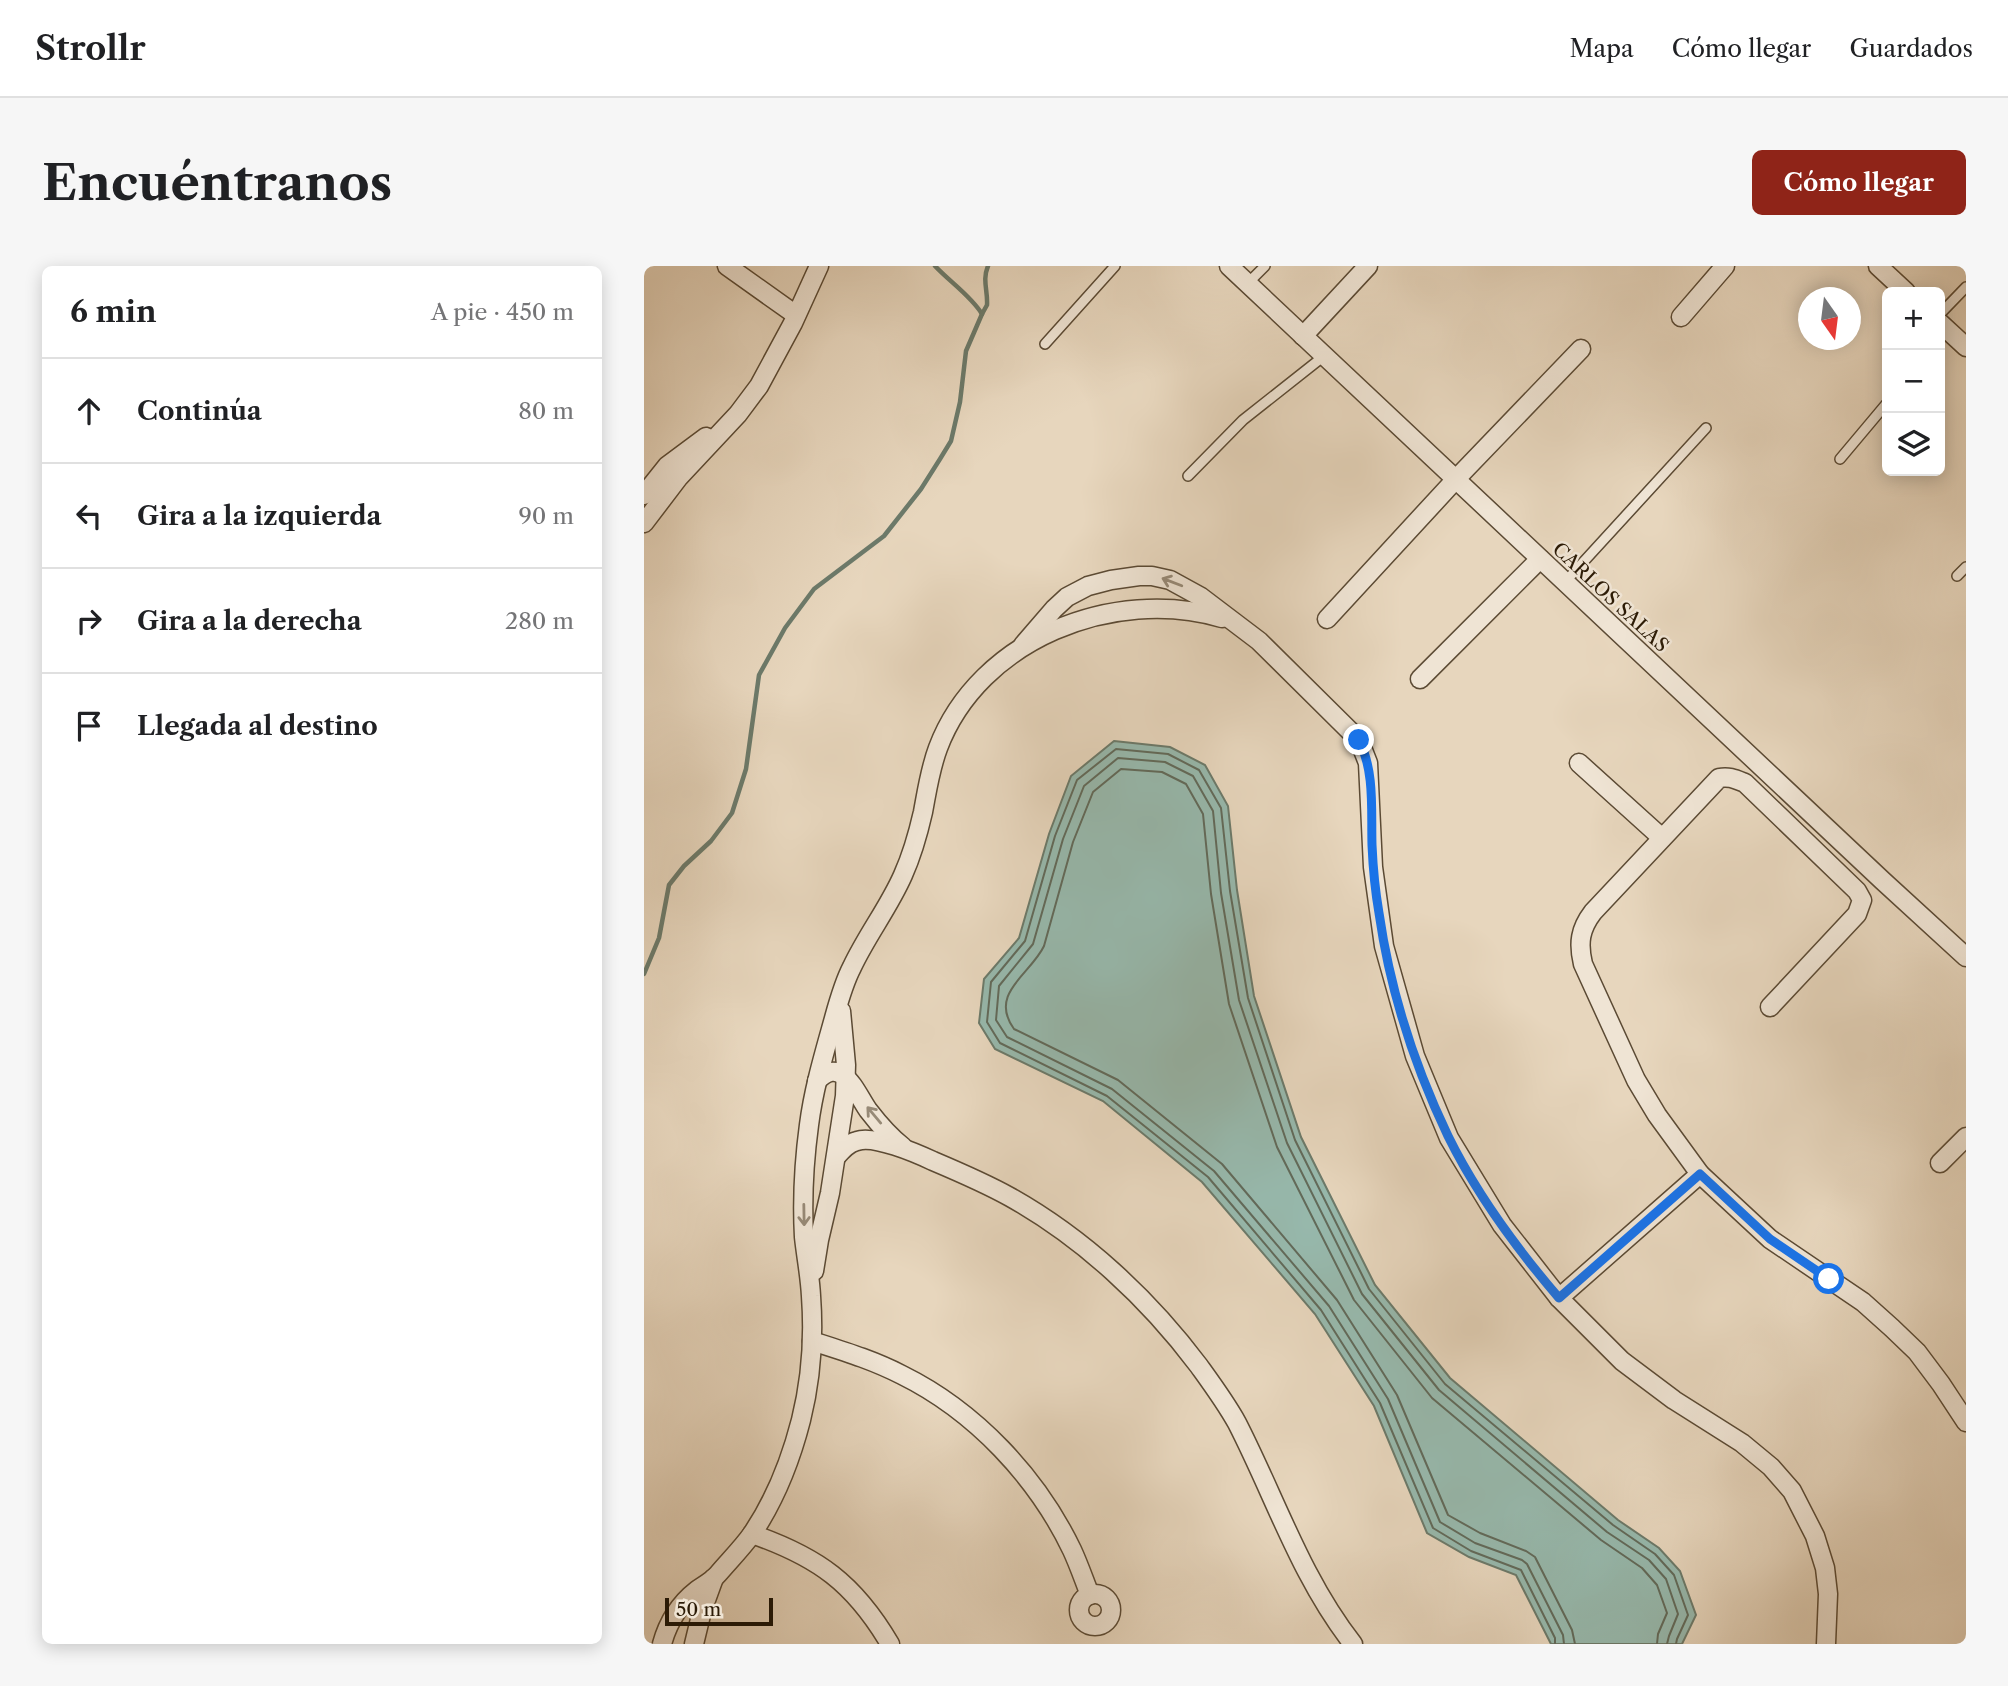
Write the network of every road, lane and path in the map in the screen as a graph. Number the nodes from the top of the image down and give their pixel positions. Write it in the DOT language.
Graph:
graph roads {
  1 [pos="727,266"];
  2 [pos="819,266"];
  3 [pos="1115,266"];
  4 [pos="1229,266"];
  5 [pos="1265,266"];
  6 [pos="1368,266"];
  7 [pos="1725,266"];
  8 [pos="1878,266"];
  9 [pos="1248,283"];
  10 [pos="1901,287"];
  11 [pos="1966,287"];
  12 [pos="1945,309"];
  13 [pos="796,315"];
  14 [pos="1681,317"];
  15 [pos="1945,333"];
  16 [pos="1303,335"];
  17 [pos="1045,344"];
  18 [pos="1966,348"];
  19 [pos="1581,349"];
  20 [pos="1324,356"];
  21 [pos="1882,409"];
  22 [pos="1706,428"];
  23 [pos="1840,459"];
  24 [pos="658,475"];
  25 [pos="1188,476"];
  26 [pos="1456,479"];
  27 [pos="644,495"];
  28 [pos="644,523"];
  29 [pos="1540,559"];
  30 [pos="1966,567"];
  31 [pos="1139,576"];
  32 [pos="1957,576"];
  33 [pos="1565,582"];
  34 [pos="1088,586"];
  35 [pos="1149,607"];
  36 [pos="1093,617"];
  37 [pos="1229,620"];
  38 [pos="1327,620"];
  39 [pos="1023,645"];
  40 [pos="1420,679"];
  41 [pos="1579,763"];
  42 [pos="1662,838"];
  43 [pos="1966,957"];
  44 [pos="841,994"];
  45 [pos="1770,1007"];
  46 [pos="846,1077"];
  47 [pos="817,1081"];
  48 [pos="1966,1137"];
  49 [pos="906,1149"];
  50 [pos="1940,1163"];
  51 [pos="835,1165"];
  52 [pos="804,1172"];
  53 [pos="1700,1174"];
  54 [pos="811,1295"];
  55 [pos="1559,1298"];
  56 [pos="812,1341"];
  57 [pos="1966,1422"];
  58 [pos="752,1534"];
  59 [pos="714,1578"];
  60 [pos="1090,1595"];
  61 [pos="664,1638"];
  62 [pos="694,1643"];
  63 [pos="890,1644"];
  64 [pos="1353,1644"];
  65 [pos="1826,1644"];
  1 -- 13 [label="street"];
  2 -- 13 [label="street"];
  3 -- 17 [label="lane"];
  4 -- 9 [label="street, CARLOS SALAS"];
  5 -- 9 [label="lane"];
  6 -- 16 [label="street"];
  7 -- 14 [label="street"];
  8 -- 10 [label="street"];
  9 -- 16 [label="street, CARLOS SALAS"];
  11 -- 12 [label="lane"];
  13 -- 24 [label="street"];
  15 -- 18 [label="street"];
  16 -- 20 [label="street, CARLOS SALAS"];
  19 -- 26 [label="street"];
  20 -- 25 [label="lane"];
  20 -- 26 [label="street, CARLOS SALAS"];
  21 -- 23 [label="lane"];
  22 -- 33 [label="lane"];
  24 -- 27 [label="street"];
  24 -- 28 [label="street"];
  26 -- 29 [label="street, CARLOS SALAS"];
  26 -- 38 [label="street"];
  29 -- 33 [label="street, CARLOS SALAS"];
  29 -- 40 [label="street"];
  30 -- 32 [label="lane"];
  31 -- 34 [label="street"];
  31 -- 35 [label="street"];
  37 -- 31 [label="street, one-way"];
  33 -- 43 [label="street, CARLOS SALAS"];
  34 -- 36 [label="street"];
  34 -- 39 [label="street"];
  35 -- 36 [label="street"];
  35 -- 37 [label="street"];
  36 -- 39 [label="street"];
  37 -- 55 [label="street"];
  39 -- 44 [label="street"];
  41 -- 42 [label="street"];
  42 -- 45 [label="street"];
  42 -- 53 [label="street"];
  44 -- 46 [label="street"];
  44 -- 47 [label="street"];
  46 -- 47 [label="street"];
  49 -- 46 [label="street, one-way"];
  46 -- 51 [label="street"];
  47 -- 52 [label="street"];
  48 -- 50 [label="street"];
  49 -- 51 [label="street"];
  49 -- 64 [label="street"];
  51 -- 52 [label="street"];
  51 -- 54 [label="street"];
  52 -- 54 [label="street, one-way"];
  53 -- 55 [label="street"];
  53 -- 57 [label="street"];
  54 -- 56 [label="street"];
  55 -- 65 [label="street"];
  56 -- 58 [label="street"];
  56 -- 60 [label="street"];
  58 -- 59 [label="street"];
  58 -- 63 [label="street"];
  59 -- 61 [label="street"];
  59 -- 62 [label="street"];
  61 -- 62 [label="street"];
}
